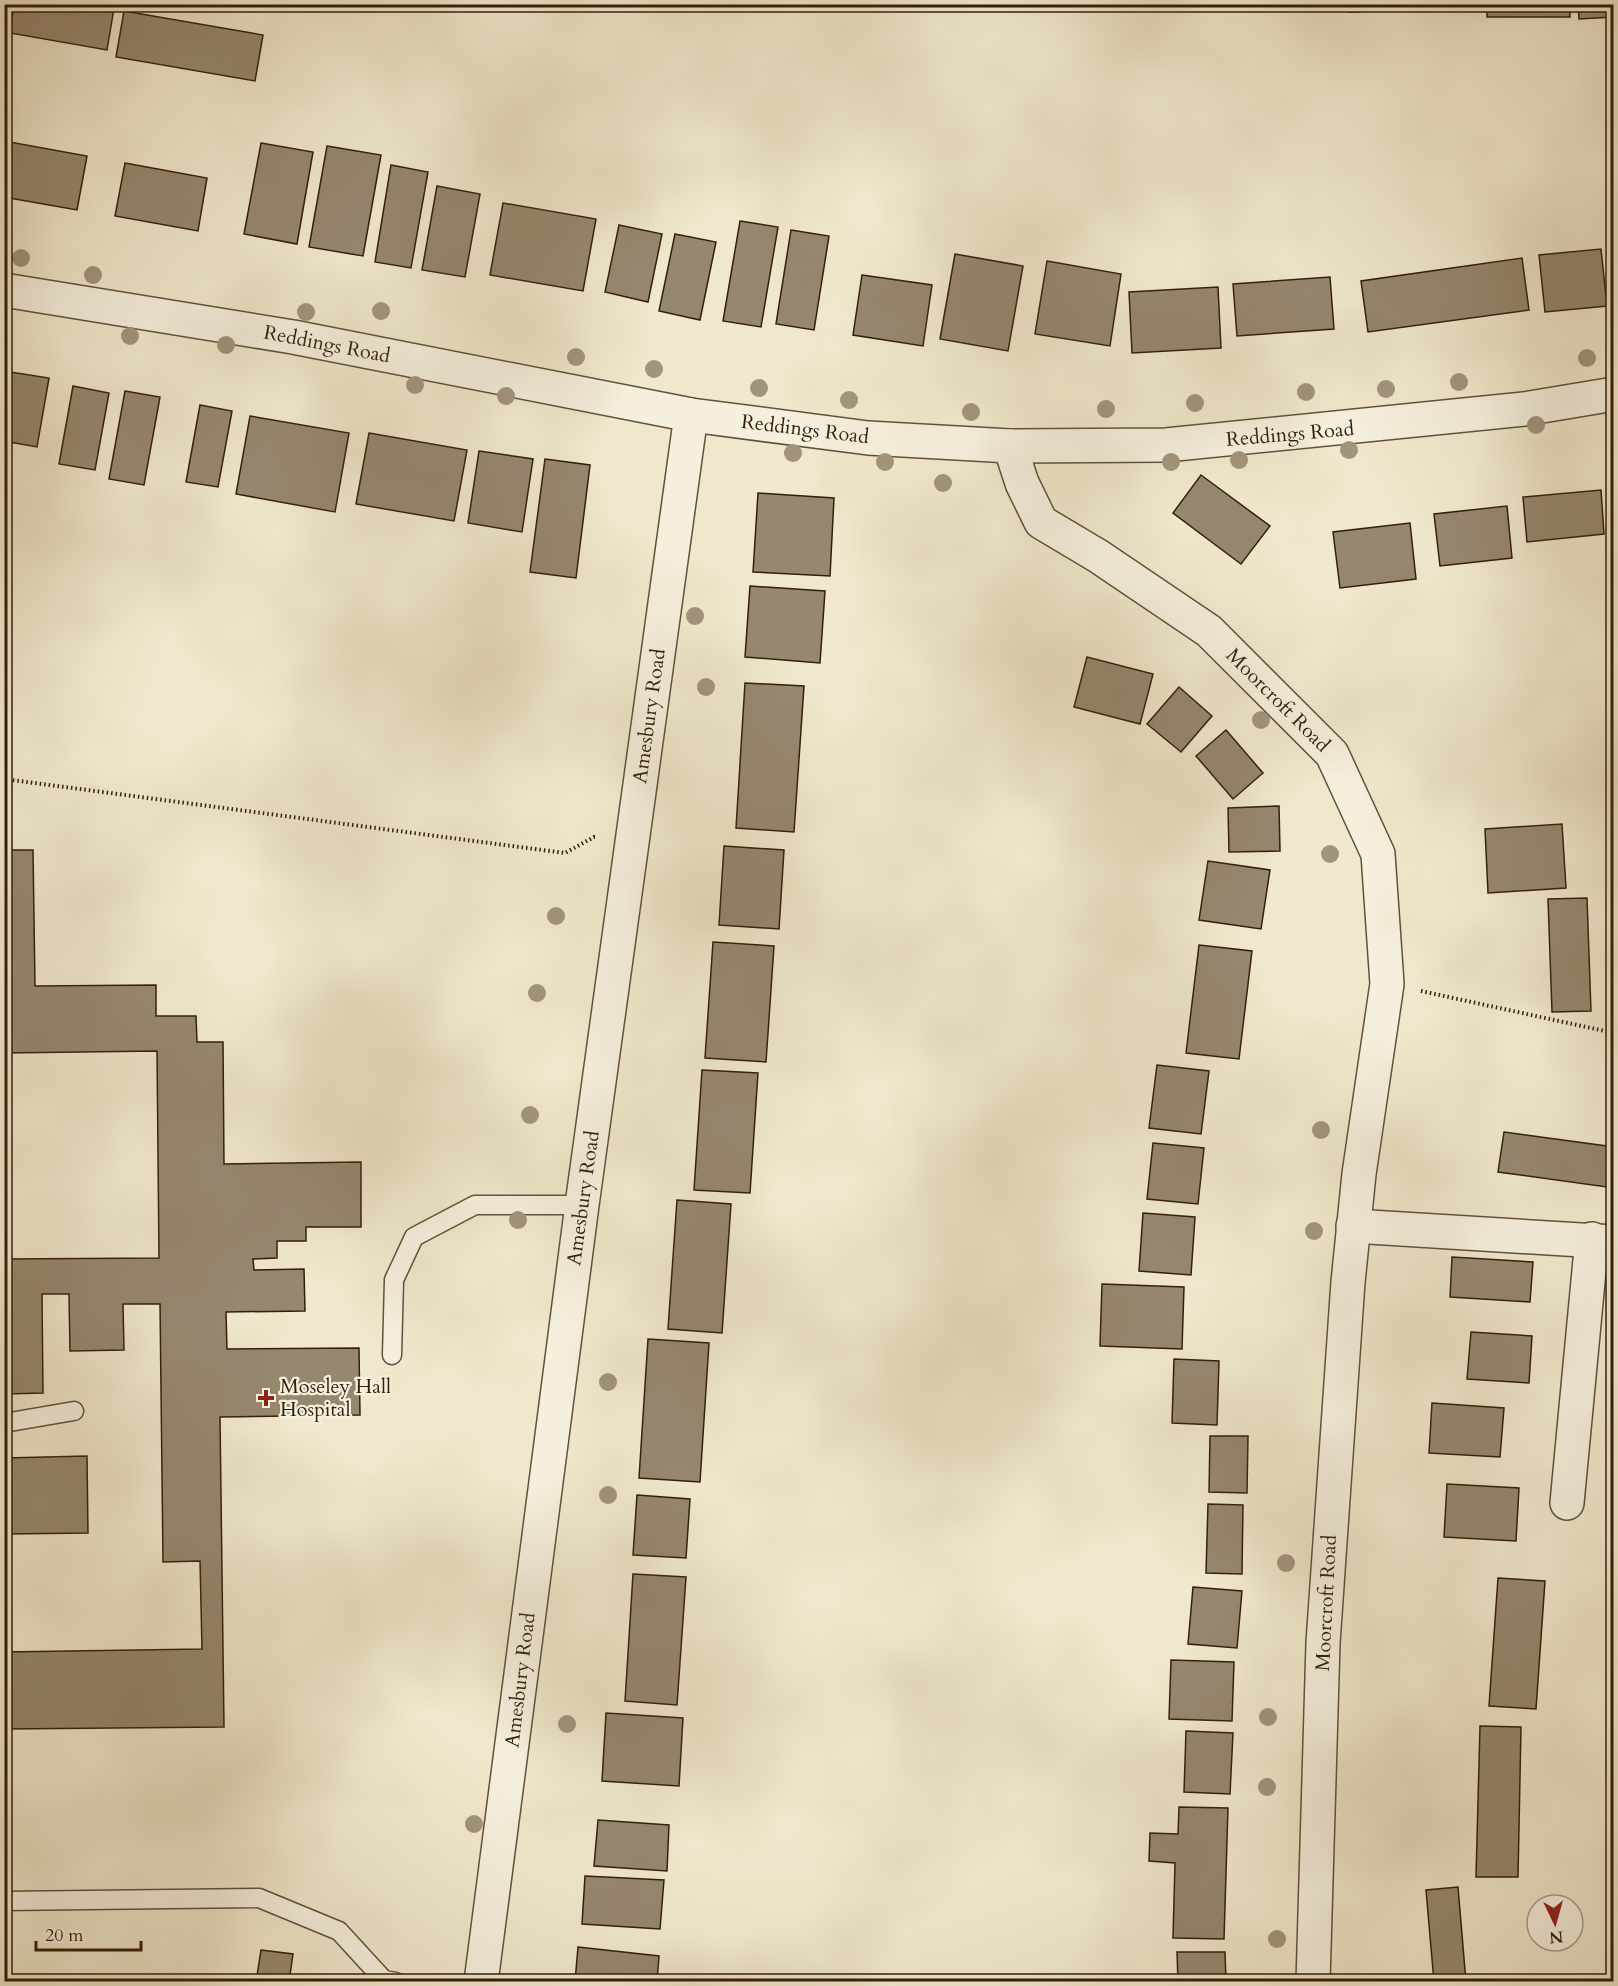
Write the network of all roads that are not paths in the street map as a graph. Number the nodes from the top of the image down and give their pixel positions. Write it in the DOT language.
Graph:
graph roads {
  1 [pos="4,290"];
  2 [pos="1614,394"];
  3 [pos="691,415"];
  4 [pos="1010,446"];
  5 [pos="582,1205"];
  6 [pos="1353,1226"];
  7 [pos="1603,1240"];
  8 [pos="392,1355"];
  9 [pos="74,1411"];
  10 [pos="4,1423"];
  11 [pos="1567,1503"];
  12 [pos="4,1901"];
  13 [pos="396,1982"];
  14 [pos="481,1982"];
  15 [pos="1313,1982"];
  1 -- 3 [label="street, Reddings Road"];
  2 -- 4 [label="street, Reddings Road"];
  3 -- 4 [label="street, Reddings Road"];
  3 -- 5 [label="street, Amesbury Road"];
  4 -- 6 [label="street, Moorcroft Road"];
  5 -- 8 [label="lane"];
  5 -- 14 [label="street, Amesbury Road"];
  6 -- 7 [label="street"];
  6 -- 15 [label="street, Moorcroft Road"];
  7 -- 11 [label="street"];
  9 -- 10 [label="lane"];
  12 -- 13 [label="lane"];
}
